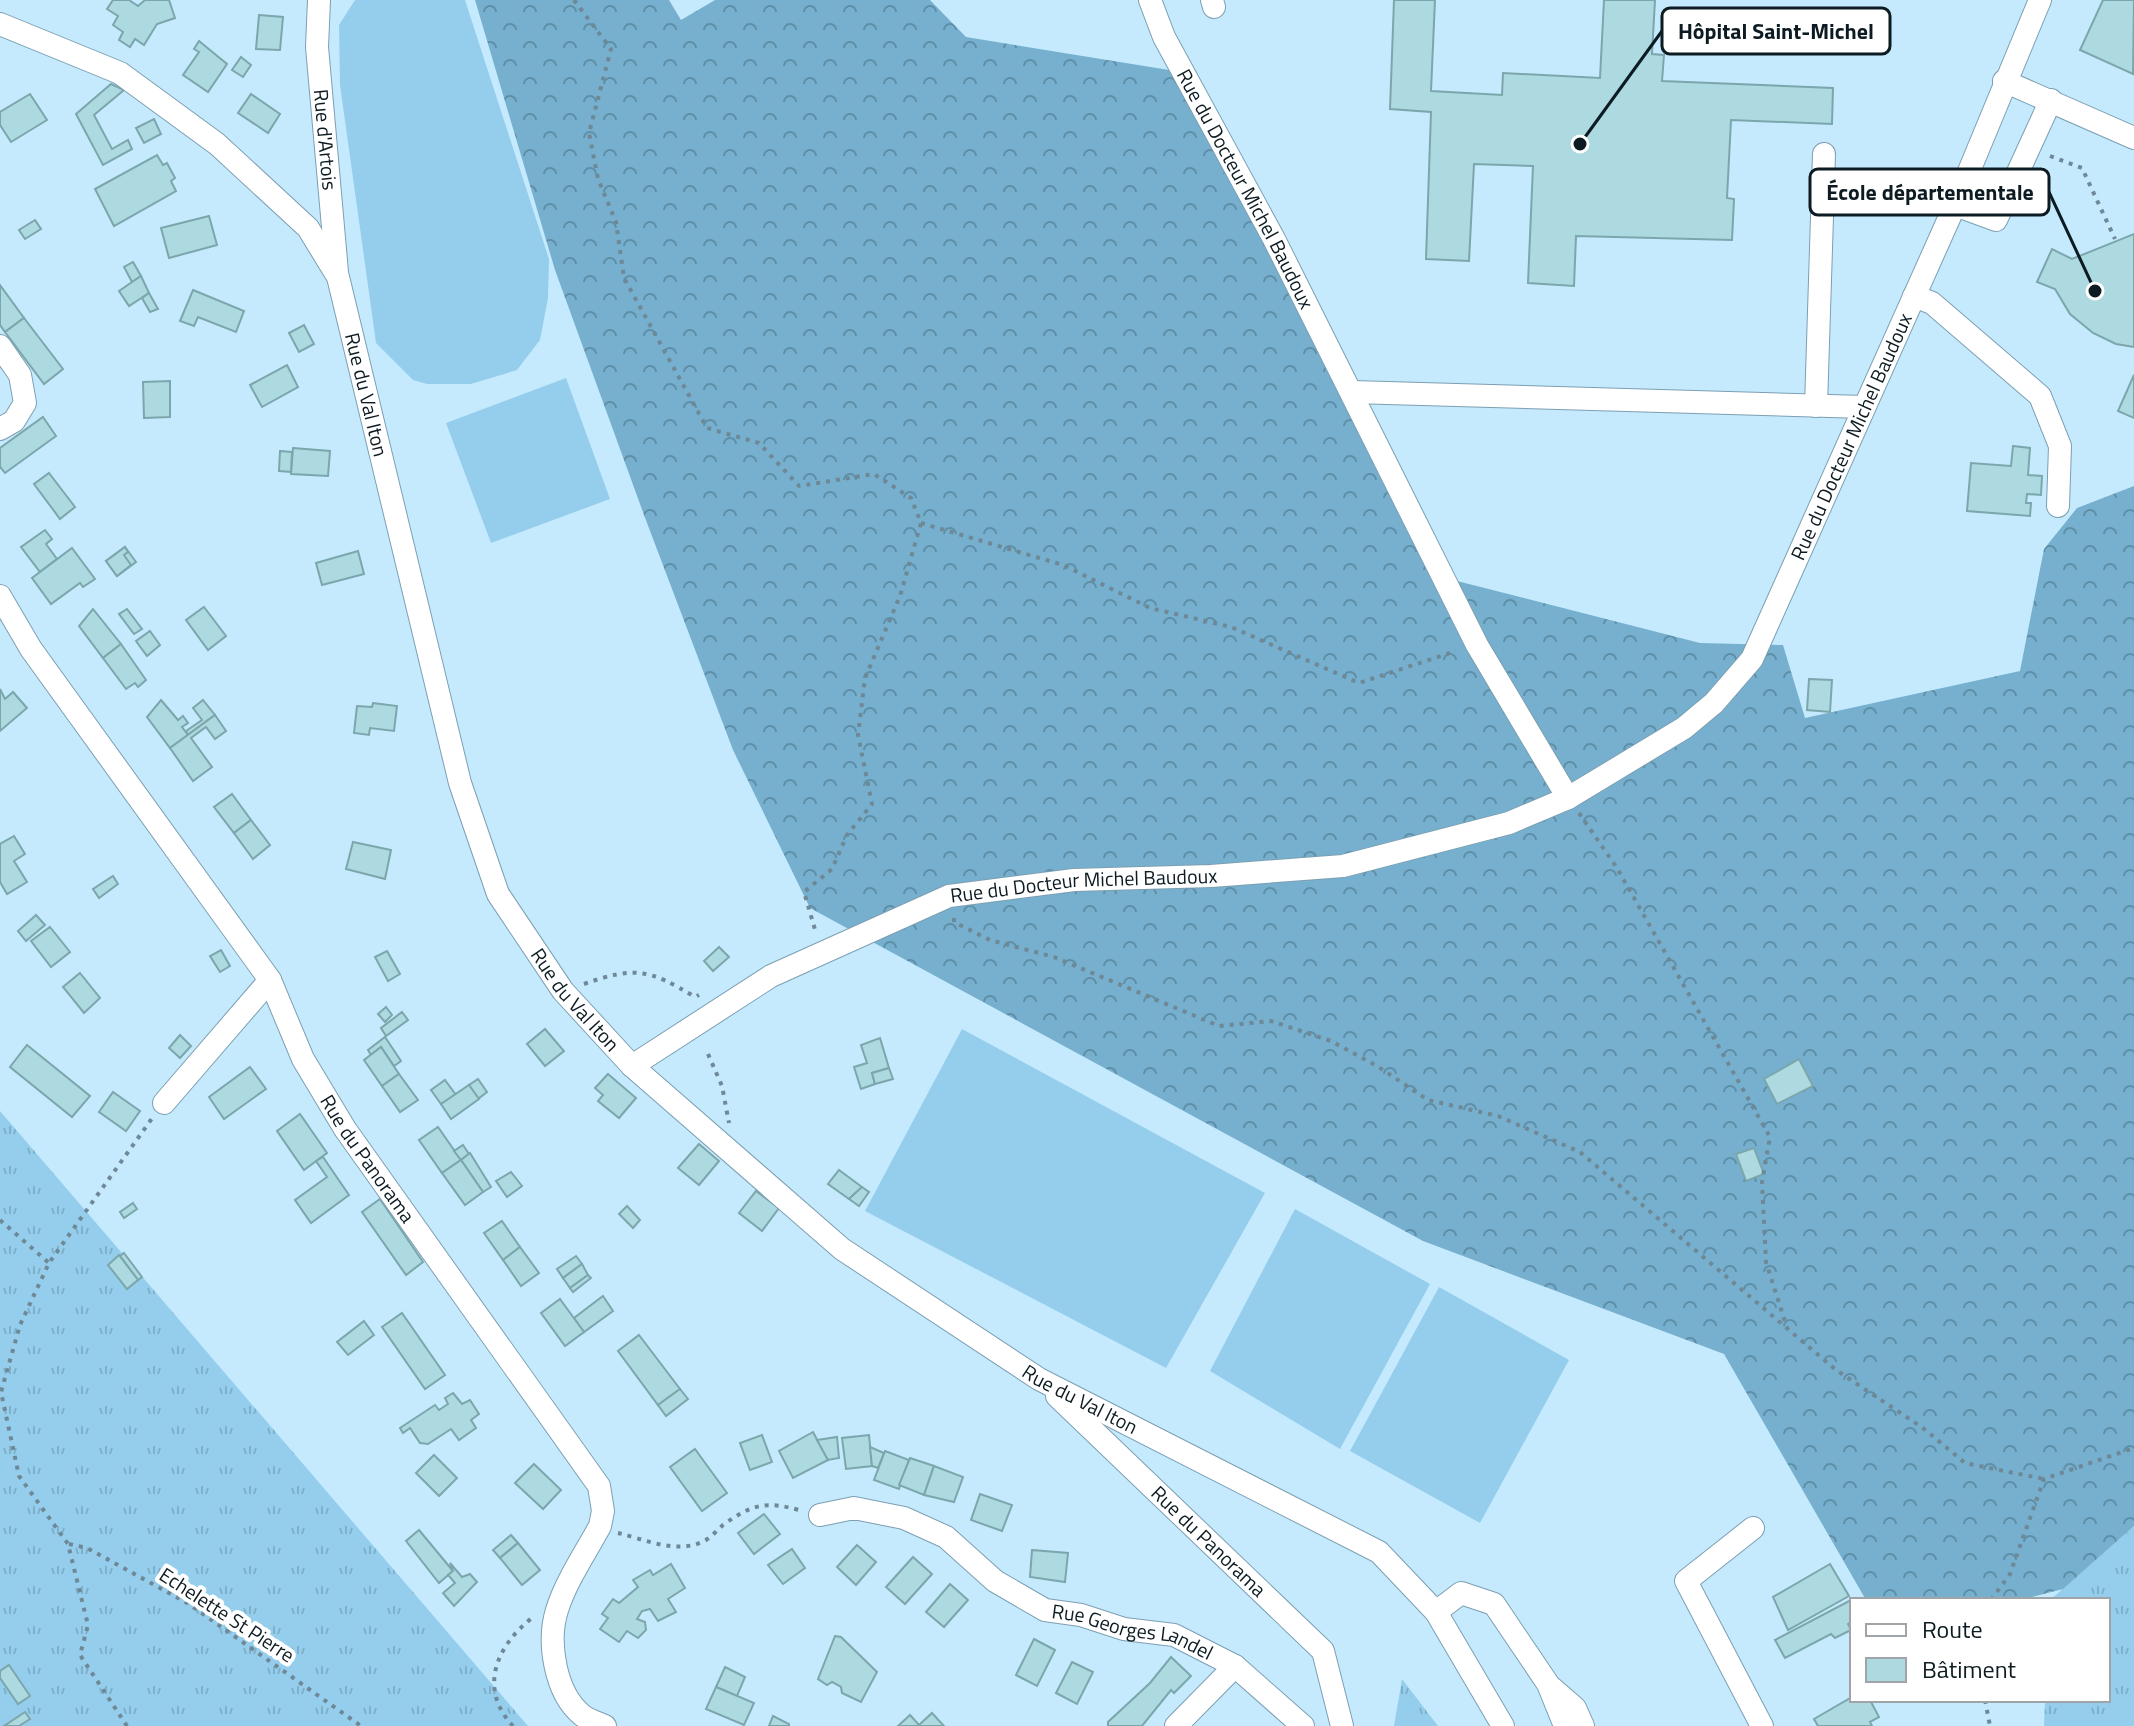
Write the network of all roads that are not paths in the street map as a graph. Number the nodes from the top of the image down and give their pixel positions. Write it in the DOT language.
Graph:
graph roads {
  1 [pos="319,0"];
  2 [pos="1150,0"];
  3 [pos="2040,0"];
  4 [pos="0,24"];
  5 [pos="2004,81"];
  6 [pos="2051,100"];
  7 [pos="2134,138"];
  8 [pos="1824,154"];
  9 [pos="330,191"];
  10 [pos="1955,205"];
  11 [pos="288,209"];
  12 [pos="338,277"];
  13 [pos="1914,296"];
  14 [pos="0,346"];
  15 [pos="1352,392"];
  16 [pos="1816,406"];
  17 [pos="1864,407"];
  18 [pos="0,429"];
  19 [pos="2058,506"];
  20 [pos="0,596"];
  21 [pos="1568,798"];
  22 [pos="270,980"];
  23 [pos="632,1066"];
  24 [pos="164,1103"];
  25 [pos="1039,1379"];
  26 [pos="820,1515"];
  27 [pos="1753,1528"];
  28 [pos="1436,1612"];
  29 [pos="1235,1666"];
  30 [pos="1548,1684"];
  31 [pos="1298,1724"];
  32 [pos="605,1726"];
  33 [pos="1176,1726"];
  34 [pos="1342,1726"];
  35 [pos="1503,1726"];
  36 [pos="1565,1726"];
  37 [pos="1583,1726"];
  38 [pos="1762,1726"];
  1 -- 9 [label="street, Rue d'Artois"];
  2 -- 15 [label="street, Rue du Docteur Michel Baudoux"];
  3 -- 5 [label="street, Rue du Docteur Michel Baudoux"];
  4 -- 11 [label="street, Rue du Val Iton"];
  5 -- 6 [label="street"];
  5 -- 10 [label="street, Rue du Docteur Michel Baudoux"];
  6 -- 7 [label="street"];
  6 -- 10 [label="street"];
  8 -- 16 [label="street"];
  9 -- 11 [label="street"];
  9 -- 12 [label="street, Rue d'Artois"];
  10 -- 13 [label="street, Rue du Docteur Michel Baudoux"];
  11 -- 12 [label="street, Rue du Val Iton"];
  12 -- 23 [label="street, Rue du Val Iton"];
  13 -- 17 [label="street, Rue du Docteur Michel Baudoux"];
  13 -- 19 [label="street"];
  14 -- 18 [label="street"];
  15 -- 16 [label="street"];
  15 -- 21 [label="street, Rue du Docteur Michel Baudoux"];
  16 -- 17 [label="street"];
  17 -- 21 [label="street, Rue du Docteur Michel Baudoux"];
  20 -- 22 [label="street, Rue du Panorama"];
  21 -- 23 [label="street, Rue du Docteur Michel Baudoux"];
  22 -- 24 [label="street"];
  22 -- 32 [label="street, Rue du Panorama"];
  23 -- 25 [label="street, Rue du Val Iton"];
  25 -- 28 [label="street, Rue du Val Iton"];
  25 -- 34 [label="street, Rue du Panorama"];
  26 -- 29 [label="street, Rue Georges Landel"];
  27 -- 38 [label="street"];
  28 -- 30 [label="street"];
  28 -- 35 [label="street, Rue du Val Iton"];
  29 -- 31 [label="street, Rue Georges Landel"];
  29 -- 33 [label="street"];
  30 -- 36 [label="street"];
  30 -- 37 [label="street"];
}
